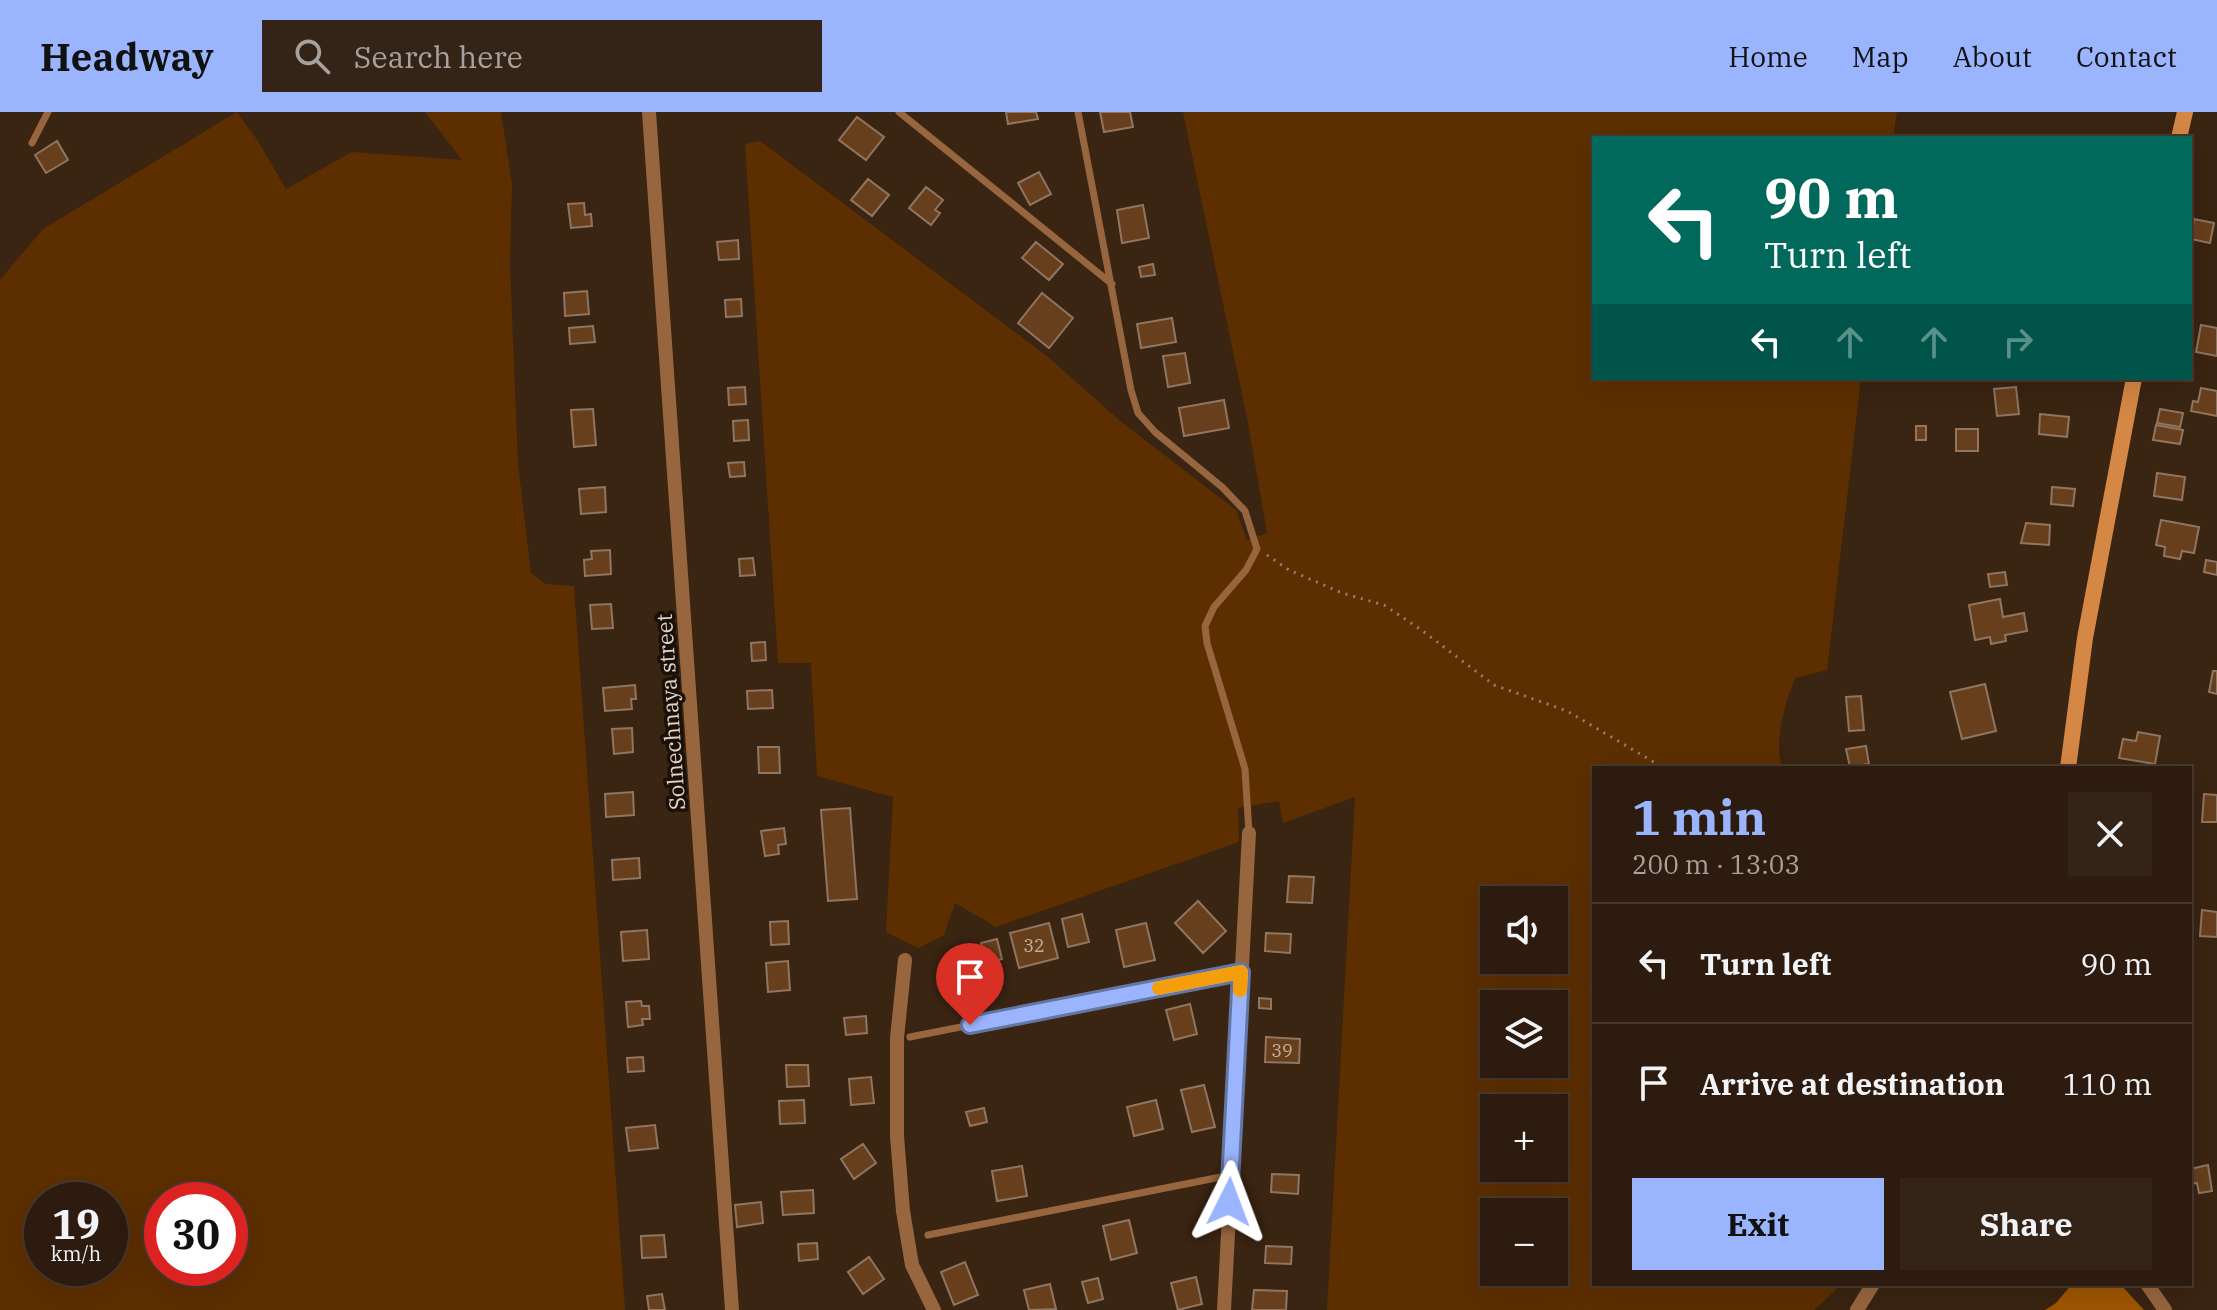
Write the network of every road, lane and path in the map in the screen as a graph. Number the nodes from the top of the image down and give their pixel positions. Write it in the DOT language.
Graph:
graph roads {
  1 [pos="48,112"];
  2 [pos="649,112"];
  3 [pos="899,112"];
  4 [pos="1078,112"];
  5 [pos="2185,112"];
  6 [pos="2179,136"];
  7 [pos="32,143"];
  8 [pos="1112,284"];
  9 [pos="2134,380"];
  10 [pos="1257,549"];
  11 [pos="1661,766"];
  12 [pos="2068,766"];
  13 [pos="1249,833"];
  14 [pos="905,960"];
  15 [pos="1241,972"];
  16 [pos="910,1037"];
  17 [pos="1231,1175"];
  18 [pos="928,1235"];
  19 [pos="1872,1286"];
  20 [pos="2148,1286"];
  21 [pos="732,1310"];
  22 [pos="934,1310"];
  23 [pos="1224,1310"];
  24 [pos="1857,1310"];
  25 [pos="2165,1310"];
  1 -- 7 [label="lane"];
  2 -- 21 [label="street, Solnechnaya street"];
  3 -- 8 [label="lane"];
  4 -- 8 [label="lane"];
  5 -- 6 [label="street"];
  8 -- 10 [label="lane"];
  9 -- 12 [label="street"];
  10 -- 11 [label="path"];
  10 -- 13 [label="lane"];
  13 -- 15 [label="street"];
  14 -- 22 [label="street"];
  15 -- 16 [label="lane"];
  15 -- 17 [label="street"];
  17 -- 18 [label="lane"];
  17 -- 23 [label="street"];
  19 -- 24 [label="street"];
  20 -- 25 [label="street"];
}
